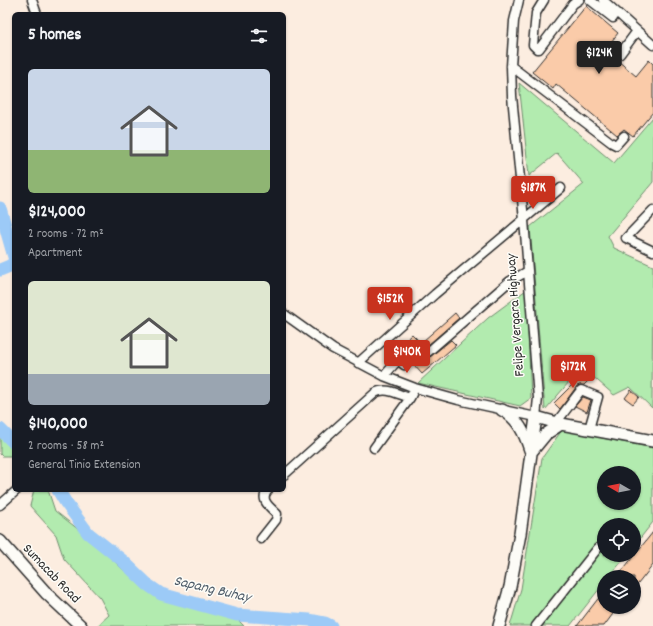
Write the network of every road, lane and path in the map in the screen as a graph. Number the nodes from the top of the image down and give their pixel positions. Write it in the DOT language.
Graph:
graph roads {
  1 [pos="32,0"];
  2 [pos="519,0"];
  3 [pos="544,0"];
  4 [pos="590,0"];
  5 [pos="603,0"];
  6 [pos="575,3"];
  7 [pos="36,12"];
  8 [pos="613,18"];
  9 [pos="637,31"];
  10 [pos="653,45"];
  11 [pos="620,54"];
  12 [pos="511,66"];
  13 [pos="624,136"];
  14 [pos="561,188"];
  15 [pos="652,212"];
  16 [pos="524,220"];
  17 [pos="653,252"];
  18 [pos="528,271"];
  19 [pos="286,315"];
  20 [pos="358,363"];
  21 [pos="384,376"];
  22 [pos="415,388"];
  23 [pos="410,398"];
  24 [pos="502,410"];
  25 [pos="536,418"];
  26 [pos="559,423"];
  27 [pos="589,429"];
  28 [pos="653,442"];
  29 [pos="374,448"];
  30 [pos="530,453"];
  31 [pos="286,473"];
  32 [pos="15,492"];
  33 [pos="267,492"];
  34 [pos="0,505"];
  35 [pos="261,539"];
  36 [pos="0,542"];
  37 [pos="597,549"];
  38 [pos="81,626"];
  39 [pos="499,626"];
  40 [pos="536,626"];
  1 -- 7 [label="street"];
  2 -- 12 [label="street, Felipe Vergara Highway"];
  3 -- 6 [label="street"];
  4 -- 8 [label="street"];
  5 -- 9 [label="street"];
  9 -- 10 [label="street"];
  9 -- 11 [label="street"];
  12 -- 13 [label="street"];
  12 -- 16 [label="street, Felipe Vergara Highway"];
  14 -- 16 [label="street"];
  15 -- 17 [label="street"];
  16 -- 18 [label="street, Felipe Vergara Highway"];
  16 -- 20 [label="street"];
  18 -- 21 [label="street"];
  18 -- 25 [label="street, Felipe Vergara Highway"];
  19 -- 20 [label="street"];
  20 -- 21 [label="street"];
  21 -- 22 [label="street"];
  22 -- 23 [label="street"];
  22 -- 24 [label="street"];
  23 -- 29 [label="street"];
  23 -- 31 [label="street"];
  24 -- 25 [label="street"];
  24 -- 30 [label="main road"];
  25 -- 26 [label="main road"];
  25 -- 30 [label="main road, Felipe Vergara Highway"];
  26 -- 27 [label="main road"];
  26 -- 27 [label="street"];
  26 -- 30 [label="main road"];
  27 -- 28 [label="main road"];
  30 -- 39 [label="main road, Felipe Vergara Highway"];
  32 -- 34 [label="street"];
  33 -- 35 [label="street"];
  36 -- 38 [label="main road, Sumacab Road"];
  37 -- 40 [label="street"];
}
